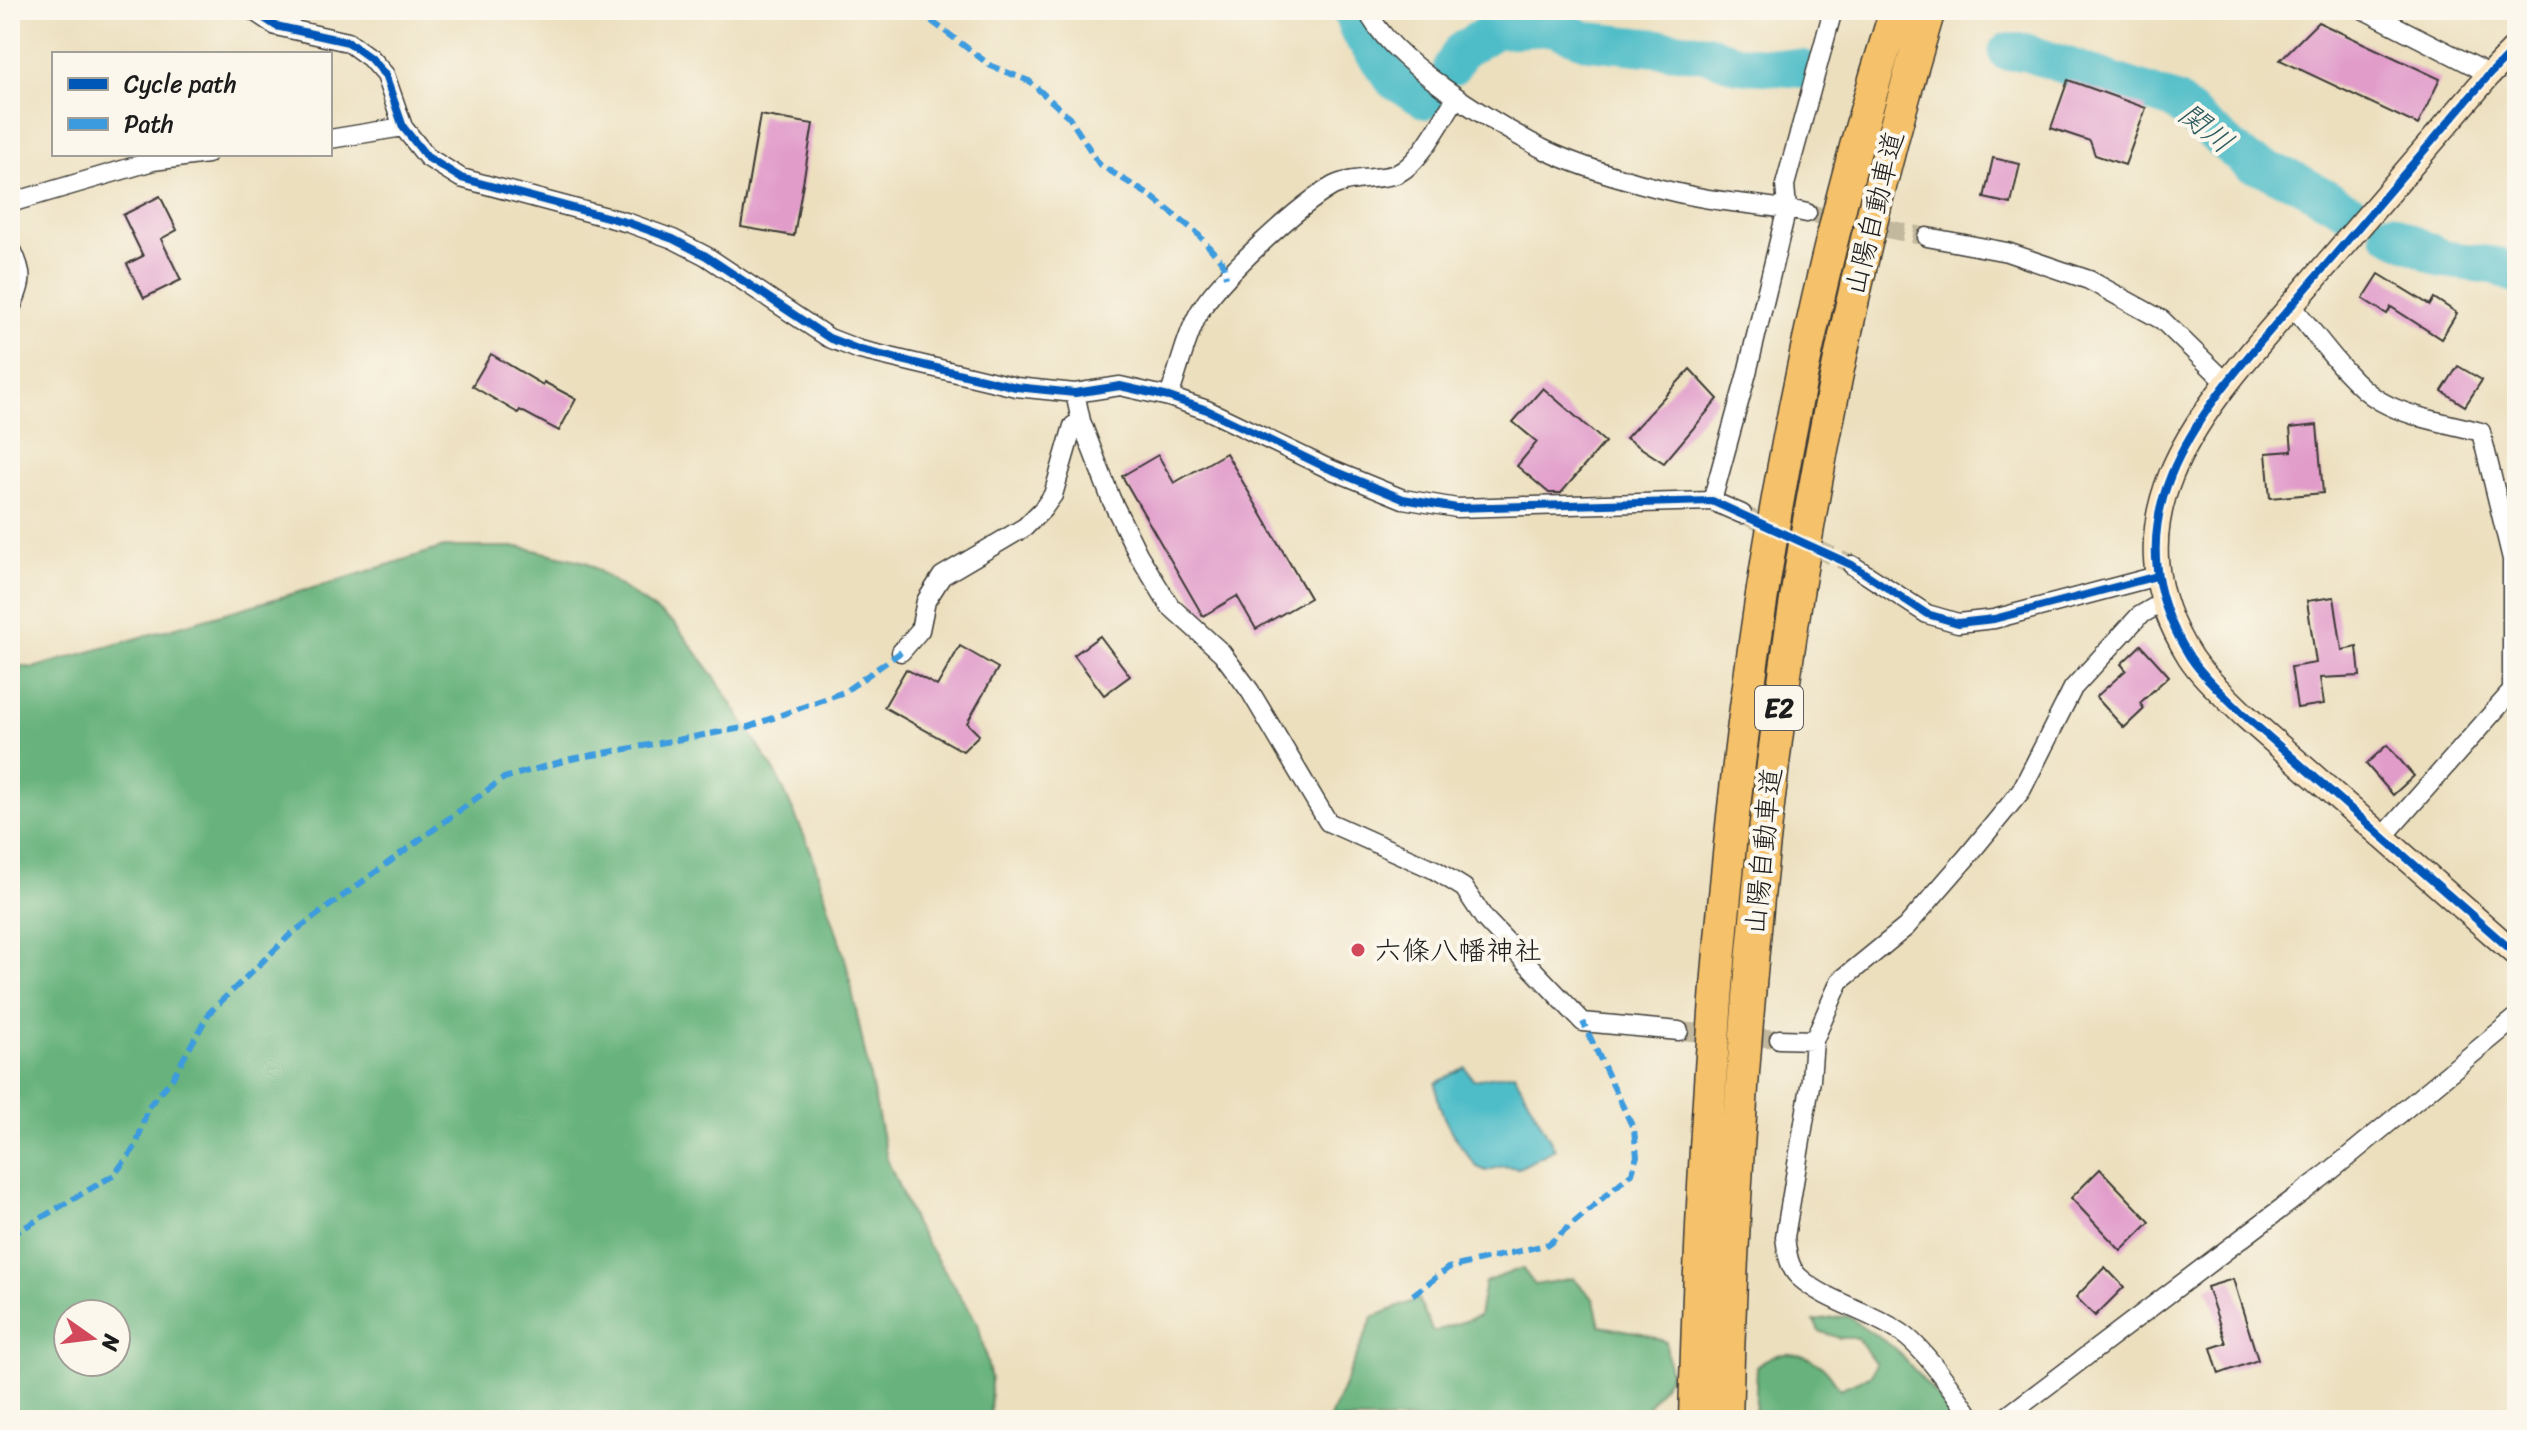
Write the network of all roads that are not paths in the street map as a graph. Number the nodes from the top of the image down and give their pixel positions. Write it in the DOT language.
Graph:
graph roads {
  1 [pos="252,10"];
  2 [pos="1367,10"];
  3 [pos="1833,10"];
  4 [pos="1880,10"];
  5 [pos="1896,10"];
  6 [pos="1929,10"];
  7 [pos="1950,10"];
  8 [pos="2364,10"];
  9 [pos="2517,46"];
  10 [pos="2488,76"];
  11 [pos="1457,97"];
  12 [pos="403,127"];
  13 [pos="332,139"];
  14 [pos="192,156"];
  15 [pos="1881,181"];
  16 [pos="10,203"];
  17 [pos="1787,208"];
  18 [pos="1807,213"];
  19 [pos="1927,237"];
  20 [pos="10,246"];
  21 [pos="1821,290"];
  22 [pos="2292,306"];
  23 [pos="10,310"];
  24 [pos="2227,383"];
  25 [pos="1075,393"];
  26 [pos="1169,397"];
  27 [pos="1081,421"];
  28 [pos="1712,501"];
  29 [pos="1742,514"];
  30 [pos="2515,555"];
  31 [pos="1852,565"];
  32 [pos="2157,576"];
  33 [pos="2163,602"];
  34 [pos="901,652"];
  35 [pos="2383,837"];
  36 [pos="2517,955"];
  37 [pos="2517,1017"];
  38 [pos="1679,1031"];
  39 [pos="1779,1039"];
  40 [pos="1814,1040"];
  41 [pos="1695,1420"];
  42 [pos="1726,1420"];
  43 [pos="1973,1420"];
  44 [pos="2002,1420"];
  1 -- 12 [label="street"];
  2 -- 11 [label="street"];
  3 -- 17 [label="street"];
  4 -- 21 [label="highway"];
  5 -- 21 [label="highway, 山陽自動車道 / E2"];
  6 -- 15 [label="highway, 山陽自動車道 / E2"];
  7 -- 15 [label="highway"];
  8 -- 10 [label="street"];
  9 -- 10 [label="street"];
  10 -- 22 [label="street"];
  11 -- 17 [label="street"];
  11 -- 26 [label="street"];
  12 -- 13 [label="street"];
  12 -- 25 [label="street"];
  14 -- 16 [label="street"];
  15 -- 42 [label="highway, 山陽自動車道 / E2"];
  17 -- 18 [label="street"];
  17 -- 28 [label="street"];
  19 -- 24 [label="street"];
  20 -- 23 [label="street"];
  21 -- 41 [label="highway, 山陽自動車道 / E2"];
  22 -- 24 [label="street"];
  22 -- 30 [label="street"];
  24 -- 32 [label="street"];
  25 -- 26 [label="street"];
  25 -- 27 [label="street"];
  26 -- 28 [label="street"];
  27 -- 34 [label="street"];
  27 -- 38 [label="street"];
  28 -- 29 [label="street"];
  30 -- 35 [label="street"];
  31 -- 32 [label="street"];
  32 -- 33 [label="street"];
  33 -- 35 [label="street"];
  33 -- 40 [label="street"];
  35 -- 36 [label="street"];
  37 -- 44 [label="street"];
  39 -- 40 [label="street"];
  40 -- 43 [label="street"];
}
